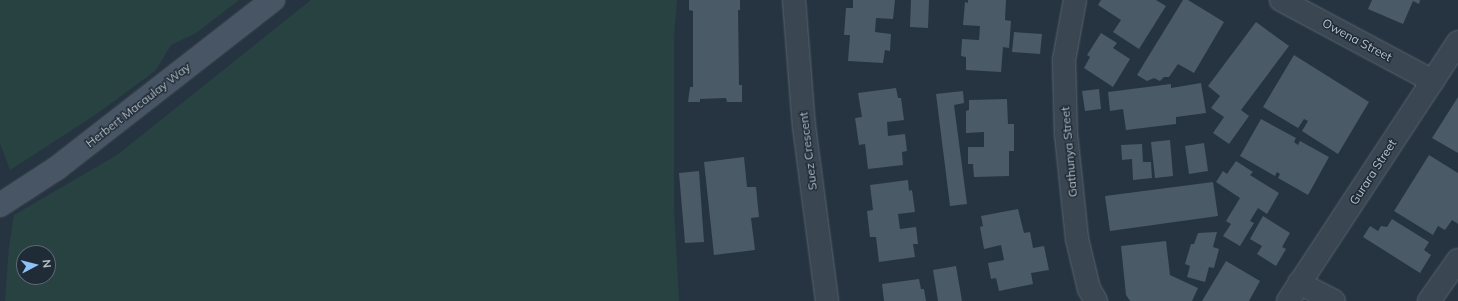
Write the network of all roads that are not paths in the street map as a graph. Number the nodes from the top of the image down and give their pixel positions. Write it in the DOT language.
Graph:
graph roads {
  1 [pos="273,0"];
  2 [pos="794,0"];
  3 [pos="1075,0"];
  4 [pos="1281,0"];
  5 [pos="1458,42"];
  6 [pos="1433,81"];
  7 [pos="0,205"];
  8 [pos="1458,260"];
  9 [pos="1299,283"];
  10 [pos="827,301"];
  11 [pos="1096,301"];
  12 [pos="1288,301"];
  13 [pos="1334,301"];
  14 [pos="1429,301"];
  1 -- 7 [label="main road, Herbert Macaulay Way"];
  2 -- 10 [label="street, Suez Crescent"];
  3 -- 11 [label="street, Gathunya Street"];
  4 -- 6 [label="street, Owena Street"];
  5 -- 6 [label="street, Gurara Street"];
  6 -- 9 [label="street, Gurara Street"];
  8 -- 14 [label="street"];
  9 -- 12 [label="street, Gurara Street"];
  9 -- 13 [label="street"];
}
